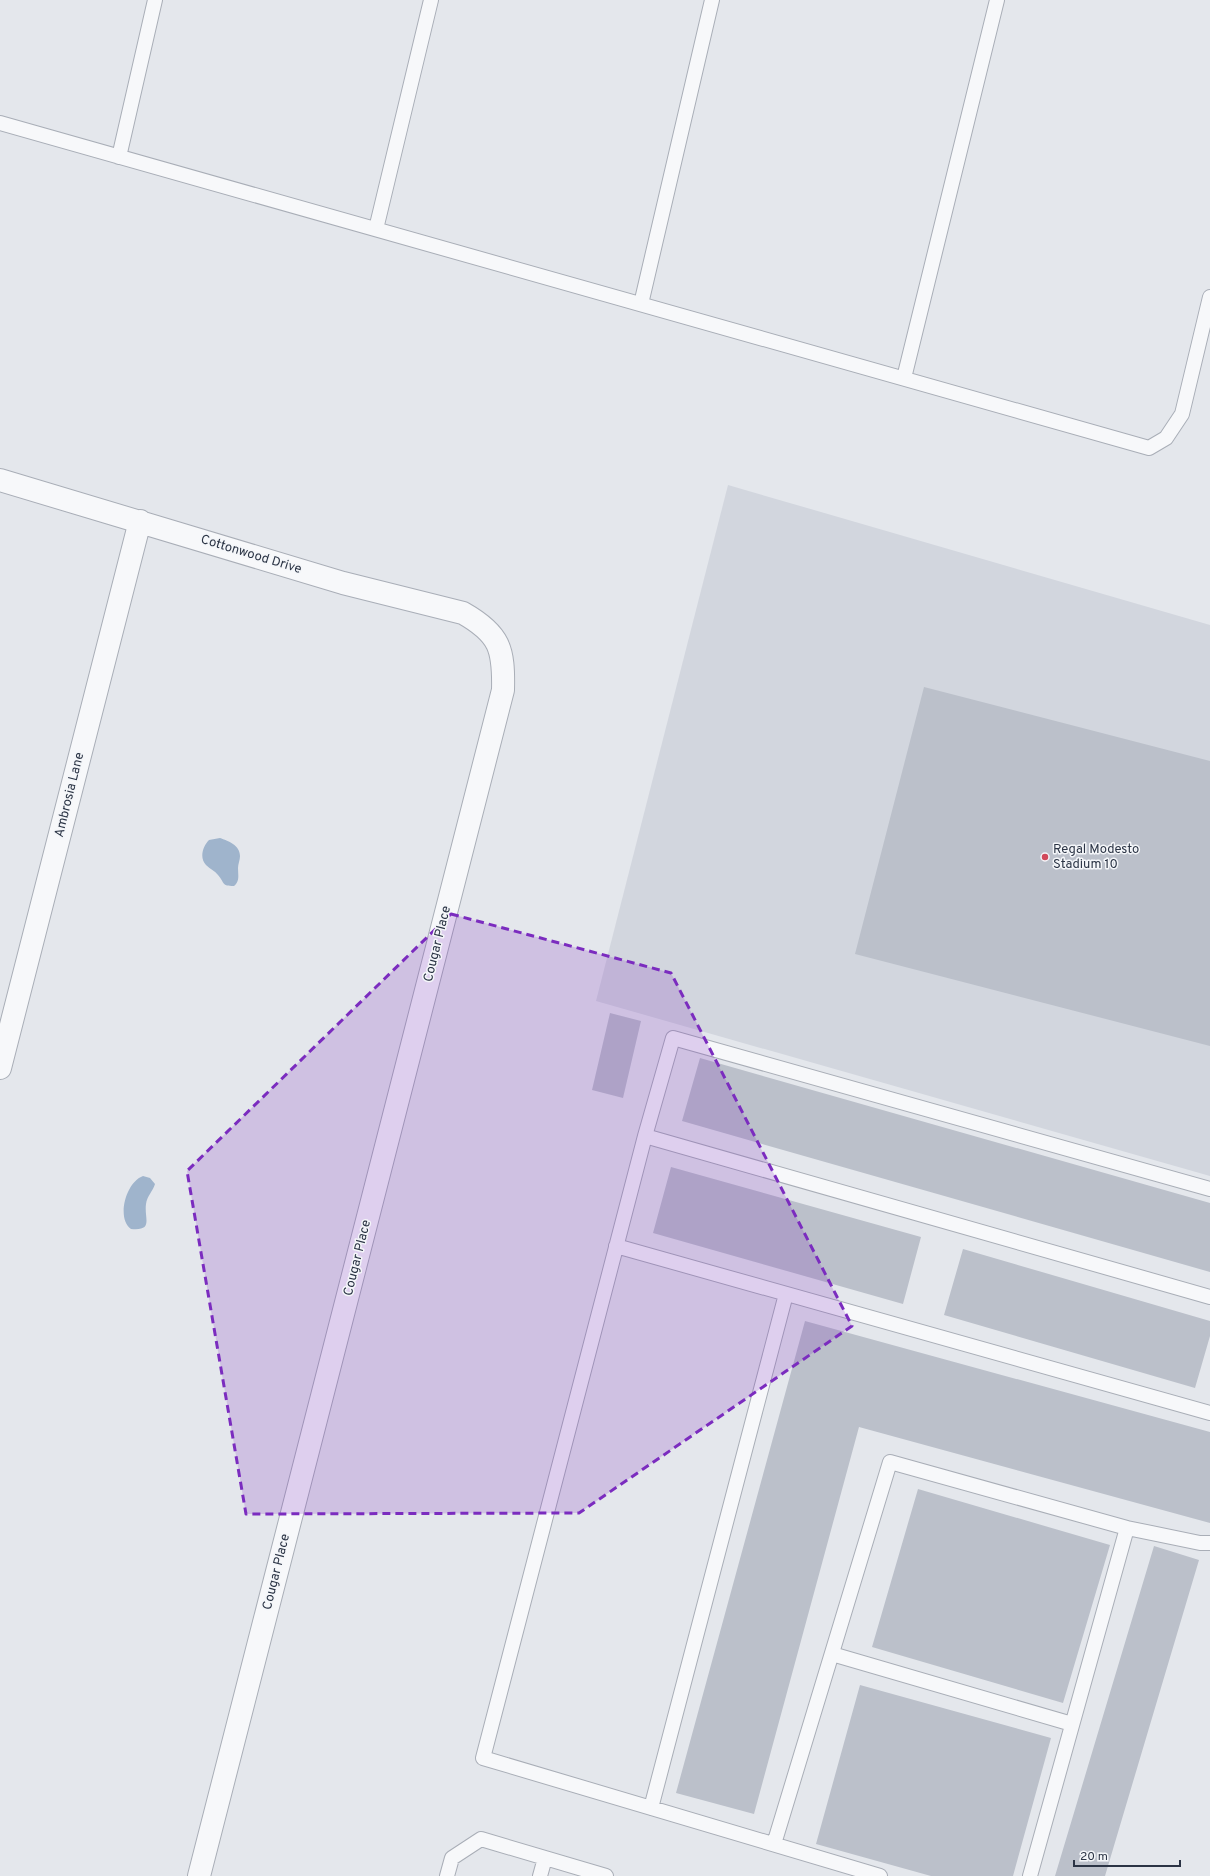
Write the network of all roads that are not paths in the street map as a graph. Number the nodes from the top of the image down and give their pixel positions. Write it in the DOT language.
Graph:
graph roads {
  1 [pos="155,0"];
  2 [pos="432,0"];
  3 [pos="712,0"];
  4 [pos="997,0"];
  5 [pos="0,123"];
  6 [pos="119,156"];
  7 [pos="376,229"];
  8 [pos="1210,297"];
  9 [pos="641,304"];
  10 [pos="904,378"];
  11 [pos="0,480"];
  12 [pos="140,521"];
  13 [pos="496,640"];
  14 [pos="0,1068"];
  15 [pos="645,1136"];
  16 [pos="1210,1189"];
  17 [pos="616,1246"];
  18 [pos="786,1294"];
  19 [pos="1210,1296"];
  20 [pos="1210,1413"];
  21 [pos="1127,1528"];
  22 [pos="1210,1543"];
  23 [pos="832,1654"];
  24 [pos="1072,1724"];
  25 [pos="651,1808"];
  26 [pos="774,1844"];
  27 [pos="545,1858"];
  28 [pos="199,1876"];
  29 [pos="447,1876"];
  30 [pos="540,1876"];
  31 [pos="606,1876"];
  32 [pos="880,1876"];
  33 [pos="1030,1876"];
  1 -- 6 [label="lane"];
  2 -- 7 [label="lane"];
  3 -- 9 [label="lane"];
  4 -- 10 [label="lane"];
  5 -- 6 [label="lane"];
  6 -- 7 [label="lane"];
  7 -- 9 [label="lane"];
  8 -- 10 [label="lane"];
  9 -- 10 [label="lane"];
  11 -- 12 [label="street, Cottonwood Drive"];
  12 -- 13 [label="street, Cottonwood Drive"];
  12 -- 14 [label="street, Ambrosia Lane"];
  13 -- 28 [label="street, Cougar Place"];
  15 -- 16 [label="lane"];
  15 -- 17 [label="lane"];
  15 -- 19 [label="lane"];
  17 -- 18 [label="lane"];
  17 -- 25 [label="lane"];
  18 -- 20 [label="lane"];
  18 -- 25 [label="lane"];
  21 -- 22 [label="lane"];
  21 -- 23 [label="lane"];
  21 -- 24 [label="lane"];
  23 -- 24 [label="lane"];
  23 -- 26 [label="lane"];
  24 -- 33 [label="lane"];
  25 -- 26 [label="lane"];
  26 -- 32 [label="lane"];
  27 -- 29 [label="lane"];
  27 -- 30 [label="lane"];
  27 -- 31 [label="lane"];
}
